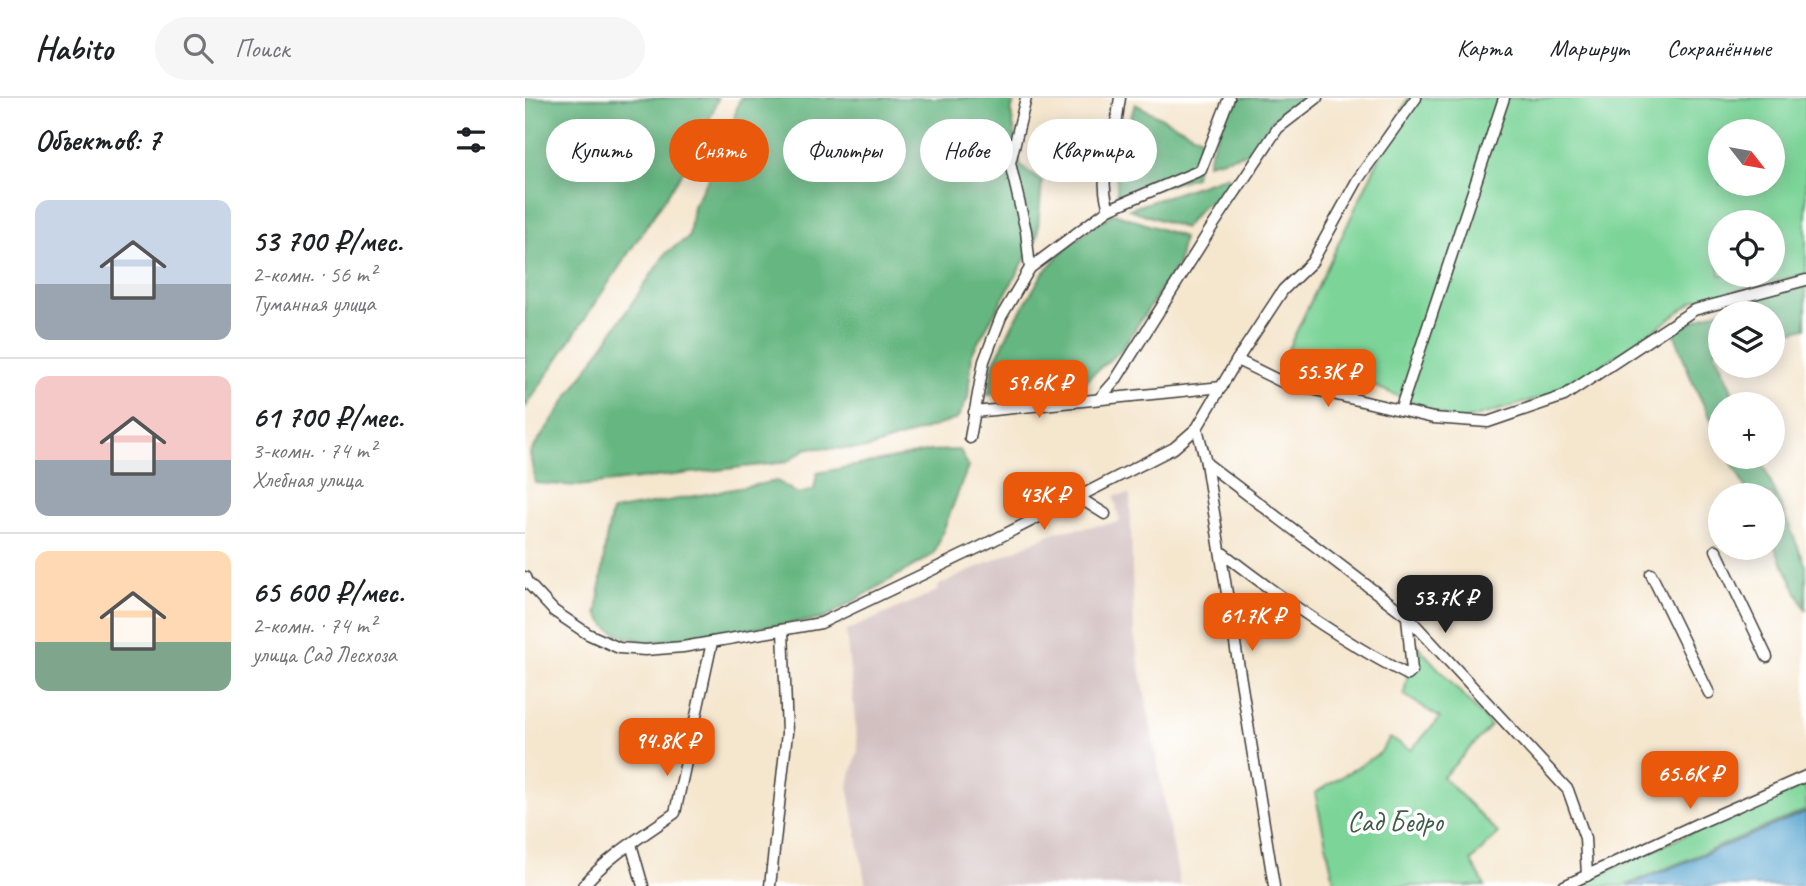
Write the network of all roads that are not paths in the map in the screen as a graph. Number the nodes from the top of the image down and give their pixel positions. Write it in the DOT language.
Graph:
graph roads {
  1 [pos="1026,98"];
  2 [pos="1120,98"];
  3 [pos="1229,98"];
  4 [pos="1317,98"];
  5 [pos="1416,98"];
  6 [pos="1504,98"];
  7 [pos="1109,209"];
  8 [pos="1030,268"];
  9 [pos="1806,280"];
  10 [pos="1237,360"];
  11 [pos="1221,387"];
  12 [pos="1100,398"];
  13 [pos="1400,410"];
  14 [pos="974,412"];
  15 [pos="1197,428"];
  16 [pos="970,438"];
  17 [pos="1206,463"];
  18 [pos="1078,497"];
  19 [pos="1105,514"];
  20 [pos="1220,551"];
  21 [pos="1721,560"];
  22 [pos="1651,574"];
  23 [pos="525,577"];
  24 [pos="1407,616"];
  25 [pos="783,630"];
  26 [pos="712,642"];
  27 [pos="1767,657"];
  28 [pos="1709,693"];
  29 [pos="1806,776"];
  30 [pos="631,844"];
  31 [pos="1587,876"];
  32 [pos="583,886"];
  33 [pos="643,886"];
  34 [pos="770,886"];
  35 [pos="1275,886"];
  36 [pos="1564,886"];
  1 -- 8 [label="street"];
  2 -- 7 [label="street"];
  3 -- 7 [label="street"];
  4 -- 12 [label="street"];
  5 -- 10 [label="street"];
  6 -- 13 [label="street"];
  7 -- 8 [label="street"];
  8 -- 14 [label="street"];
  9 -- 13 [label="street"];
  10 -- 11 [label="street"];
  10 -- 13 [label="street"];
  11 -- 12 [label="street"];
  11 -- 15 [label="street"];
  12 -- 14 [label="street"];
  14 -- 16 [label="street"];
  15 -- 17 [label="street"];
  15 -- 18 [label="street"];
  17 -- 20 [label="street"];
  17 -- 24 [label="street"];
  18 -- 19 [label="street"];
  18 -- 25 [label="street"];
  20 -- 24 [label="street"];
  20 -- 35 [label="street"];
  21 -- 27 [label="street"];
  22 -- 28 [label="street"];
  23 -- 26 [label="street"];
  24 -- 31 [label="street"];
  25 -- 26 [label="street"];
  25 -- 34 [label="street"];
  26 -- 30 [label="street"];
  29 -- 31 [label="street"];
  30 -- 32 [label="street"];
  30 -- 33 [label="street"];
  31 -- 36 [label="street"];
}
